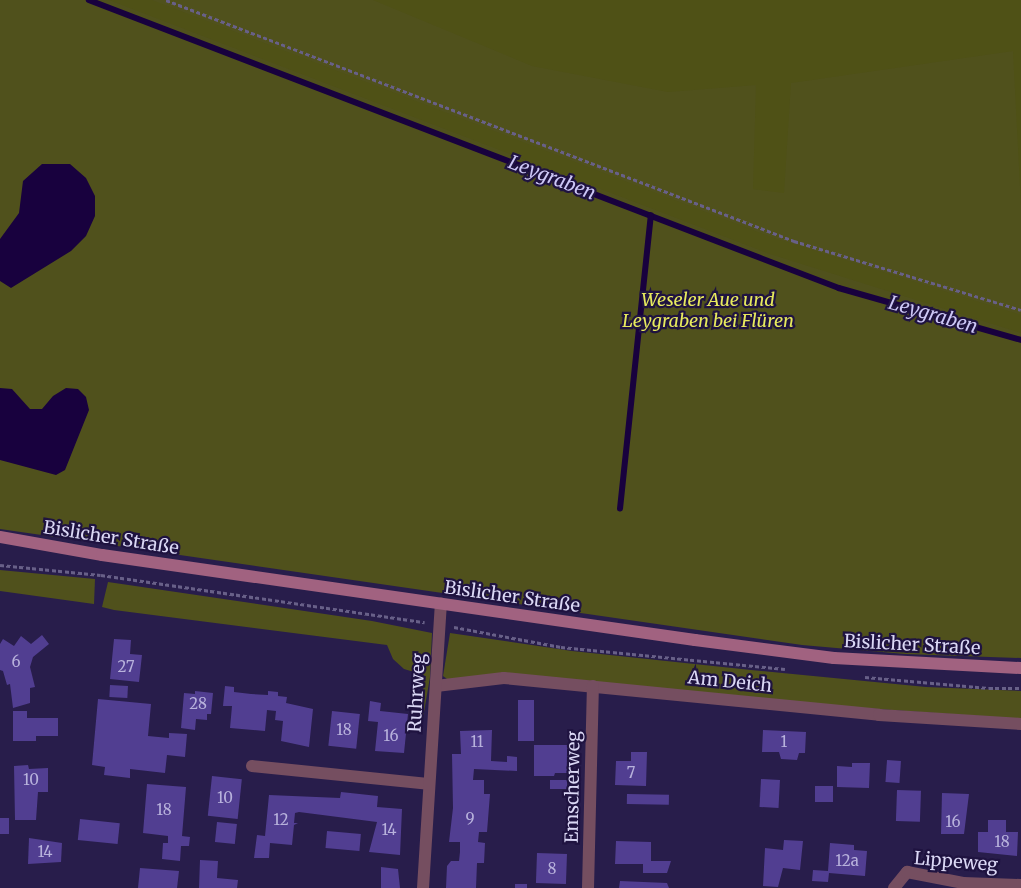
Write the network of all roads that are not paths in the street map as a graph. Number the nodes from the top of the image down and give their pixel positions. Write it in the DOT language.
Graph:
graph roads {
  1 [pos="0,538"];
  2 [pos="441,604"];
  3 [pos="1021,668"];
  4 [pos="436,686"];
  5 [pos="593,686"];
  6 [pos="1021,724"];
  7 [pos="252,766"];
  8 [pos="428,784"];
  9 [pos="1021,885"];
  10 [pos="423,888"];
  11 [pos="588,888"];
  12 [pos="894,888"];
  1 -- 2 [label="street, Bislicher Straße"];
  2 -- 3 [label="street, Bislicher Straße"];
  2 -- 4 [label="street, Ruhrweg"];
  4 -- 5 [label="street, Am Deich"];
  4 -- 8 [label="street, Ruhrweg"];
  5 -- 6 [label="street, Am Deich"];
  5 -- 11 [label="street, Emscherweg"];
  7 -- 8 [label="street"];
  8 -- 10 [label="street, Ruhrweg"];
  9 -- 12 [label="street, Lippeweg"];
}
